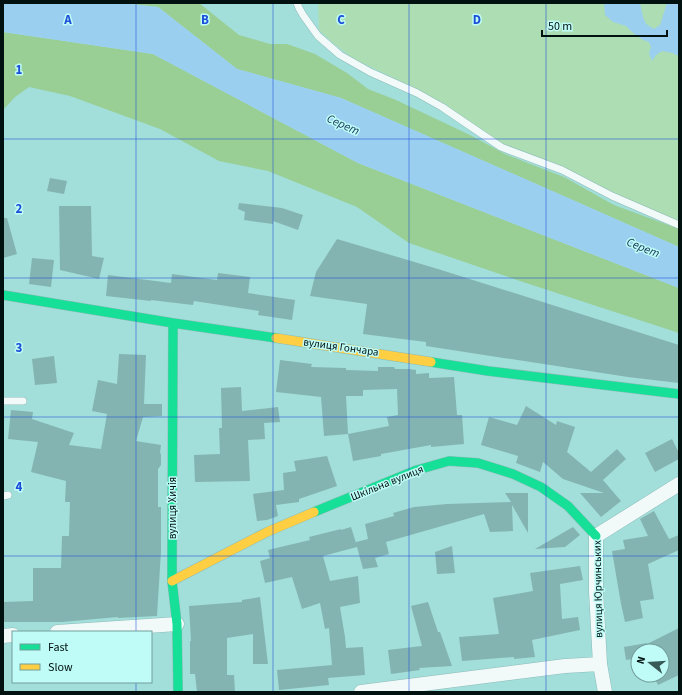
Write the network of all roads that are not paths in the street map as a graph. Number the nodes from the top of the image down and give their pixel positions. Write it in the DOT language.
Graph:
graph roads {
  1 [pos="297,3"];
  2 [pos="679,225"];
  3 [pos="3,295"];
  4 [pos="173,323"];
  5 [pos="679,394"];
  6 [pos="3,401"];
  7 [pos="23,401"];
  8 [pos="679,484"];
  9 [pos="596,536"];
  10 [pos="172,581"];
  11 [pos="177,624"];
  12 [pos="72,631"];
  13 [pos="600,664"];
  14 [pos="178,692"];
  15 [pos="361,692"];
  16 [pos="605,692"];
  1 -- 2 [label="lane"];
  3 -- 4 [label="street, вулиця Гончара"];
  4 -- 5 [label="street, вулиця Гончара"];
  4 -- 10 [label="street, вулиця Хичія"];
  6 -- 7 [label="lane"];
  8 -- 9 [label="street, вулиця Юрчинських"];
  9 -- 10 [label="street, Шкільна вулиця"];
  9 -- 13 [label="street, вулиця Юрчинських"];
  10 -- 11 [label="street, вулиця Хичія"];
  11 -- 12 [label="street"];
  11 -- 14 [label="street, вулиця Хичія"];
  13 -- 15 [label="street"];
  13 -- 16 [label="street, вулиця Юрчинських"];
}
